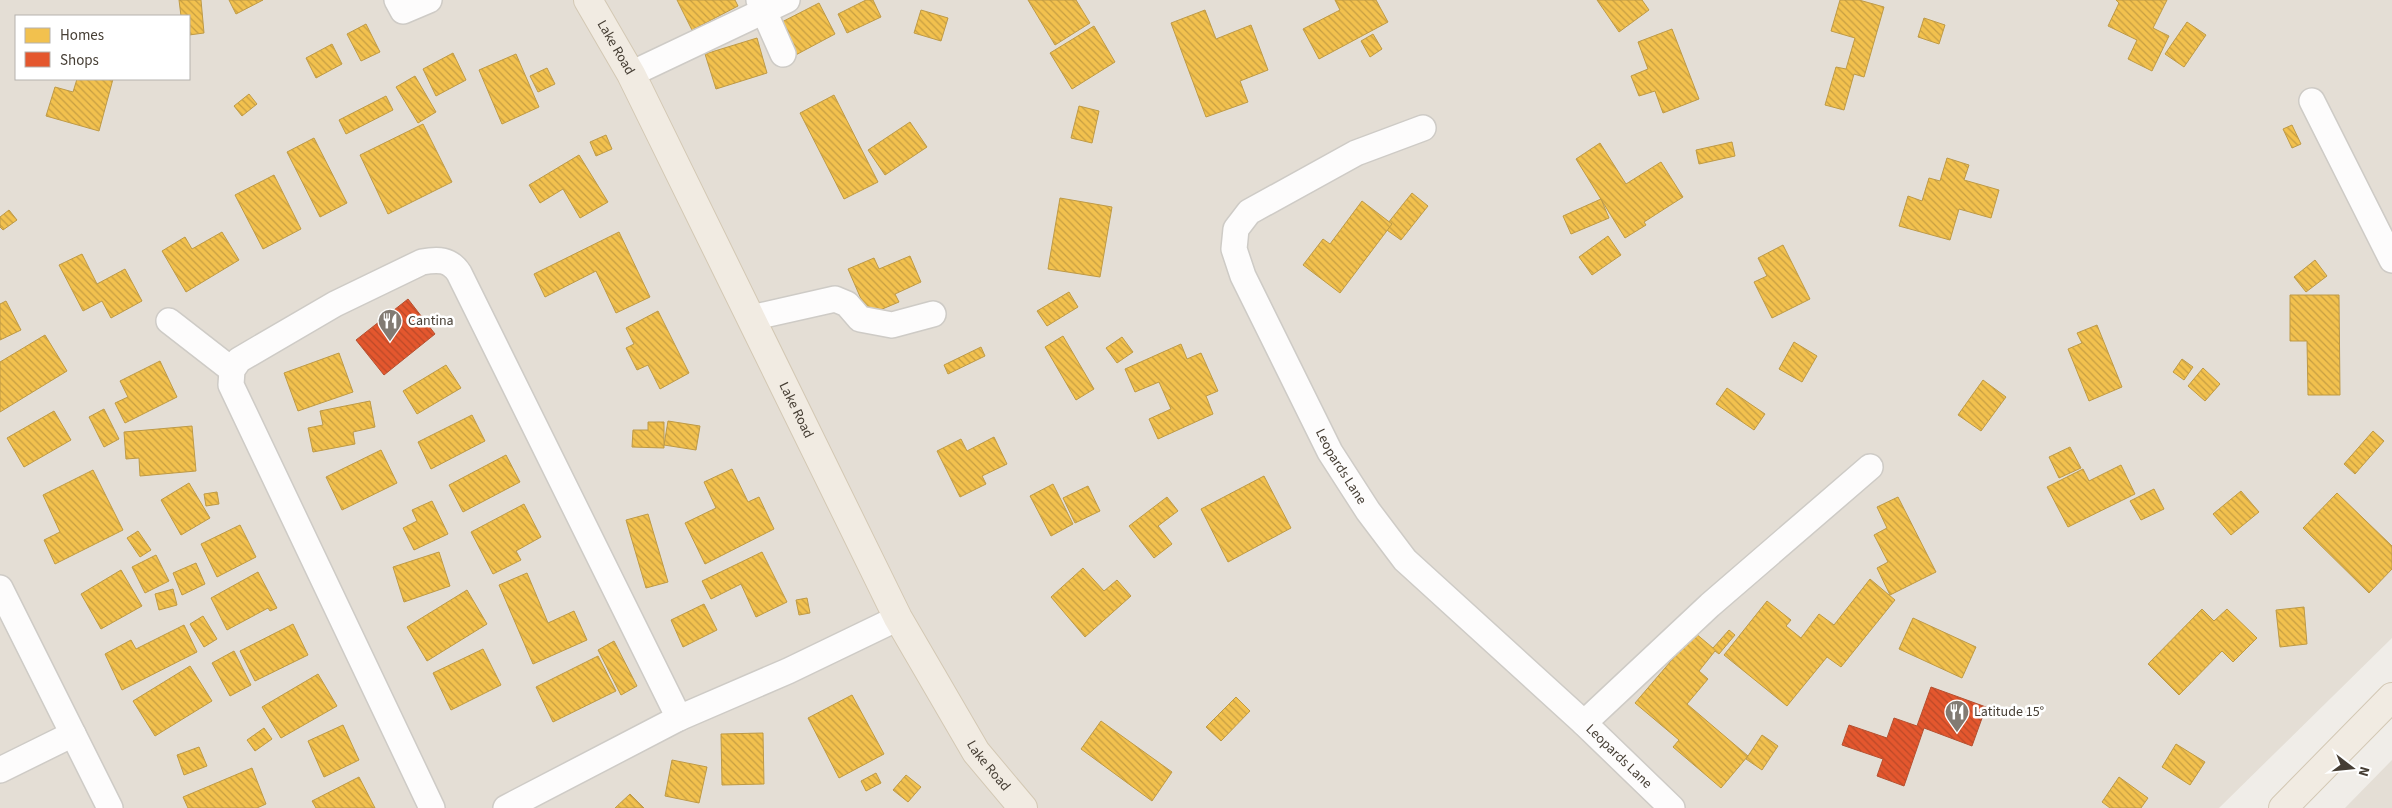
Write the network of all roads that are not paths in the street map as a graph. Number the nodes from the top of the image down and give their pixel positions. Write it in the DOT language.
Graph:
graph roads {
  1 [pos="397,0"];
  2 [pos="429,0"];
  3 [pos="588,0"];
  4 [pos="786,0"];
  5 [pos="761,5"];
  6 [pos="783,54"];
  7 [pos="631,74"];
  8 [pos="2312,101"];
  9 [pos="1423,128"];
  10 [pos="2392,260"];
  11 [pos="933,314"];
  12 [pos="751,318"];
  13 [pos="169,321"];
  14 [pos="232,370"];
  15 [pos="1870,467"];
  16 [pos="0,588"];
  17 [pos="898,618"];
  18 [pos="2392,697"];
  19 [pos="679,718"];
  20 [pos="1584,723"];
  21 [pos="74,734"];
  22 [pos="0,770"];
  23 [pos="110,808"];
  24 [pos="432,808"];
  25 [pos="506,808"];
  26 [pos="1023,808"];
  27 [pos="1672,808"];
  28 [pos="2283,808"];
  1 -- 2 [label="street"];
  3 -- 7 [label="main road, Lake Road"];
  4 -- 5 [label="street"];
  5 -- 6 [label="street"];
  5 -- 7 [label="street"];
  7 -- 12 [label="main road, Lake Road"];
  8 -- 10 [label="street"];
  9 -- 20 [label="street, Leopards Lane"];
  11 -- 12 [label="street"];
  12 -- 17 [label="main road, Lake Road"];
  13 -- 14 [label="street"];
  14 -- 19 [label="street"];
  14 -- 24 [label="street"];
  15 -- 20 [label="street"];
  16 -- 21 [label="street"];
  17 -- 19 [label="street"];
  17 -- 26 [label="main road, Lake Road"];
  18 -- 28 [label="main road"];
  19 -- 25 [label="street"];
  20 -- 27 [label="street, Leopards Lane"];
  21 -- 22 [label="street"];
  21 -- 23 [label="street"];
}
